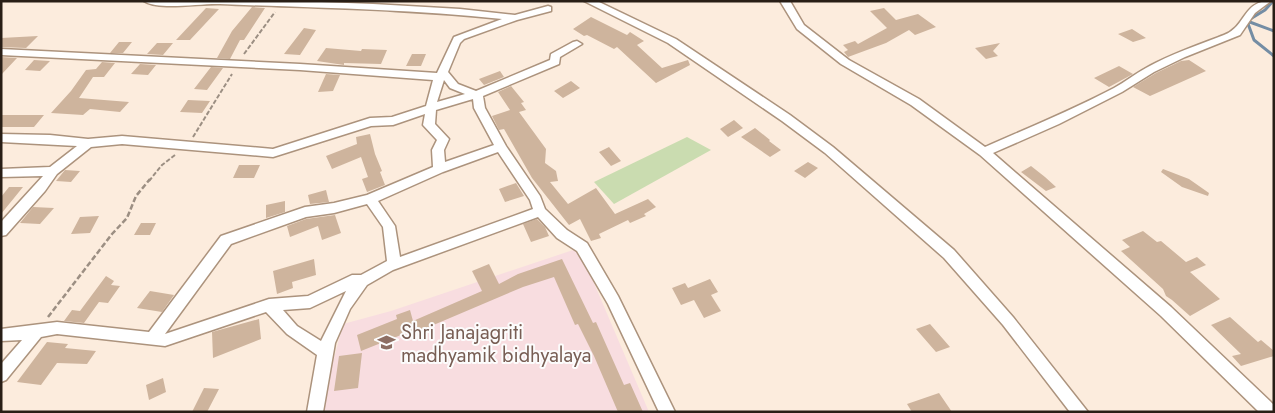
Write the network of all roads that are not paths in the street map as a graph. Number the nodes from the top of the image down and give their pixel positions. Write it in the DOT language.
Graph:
graph roads {
  1 [pos="149,1"];
  2 [pos="589,1"];
  3 [pos="785,1"];
  4 [pos="1266,1"];
  5 [pos="548,9"];
  6 [pos="515,18"];
  7 [pos="577,44"];
  8 [pos="1,52"];
  9 [pos="440,77"];
  10 [pos="477,95"];
  11 [pos="431,108"];
  12 [pos="1,138"];
  13 [pos="88,143"];
  14 [pos="501,147"];
  15 [pos="984,152"];
  16 [pos="439,169"];
  17 [pos="53,171"];
  18 [pos="1,173"];
  19 [pos="370,199"];
  20 [pos="540,211"];
  21 [pos="1,231"];
  22 [pos="394,265"];
  23 [pos="360,282"];
  24 [pos="270,305"];
  25 [pos="37,332"];
  26 [pos="1,335"];
  27 [pos="154,338"];
  28 [pos="326,353"];
  29 [pos="1,375"];
  30 [pos="315,412"];
  31 [pos="667,412"];
  32 [pos="1080,412"];
  33 [pos="1270,412"];
  1 -- 6 [label="street"];
  2 -- 32 [label="street"];
  3 -- 15 [label="street"];
  4 -- 15 [label="street"];
  5 -- 6 [label="street"];
  6 -- 9 [label="street"];
  7 -- 10 [label="street"];
  8 -- 9 [label="street"];
  9 -- 10 [label="street"];
  9 -- 11 [label="street"];
  10 -- 11 [label="street"];
  10 -- 14 [label="street"];
  11 -- 13 [label="street"];
  11 -- 16 [label="street"];
  12 -- 13 [label="street"];
  13 -- 17 [label="street"];
  14 -- 16 [label="street"];
  14 -- 20 [label="street"];
  15 -- 33 [label="street"];
  16 -- 19 [label="street"];
  17 -- 18 [label="street"];
  17 -- 21 [label="street"];
  19 -- 22 [label="street"];
  19 -- 27 [label="street"];
  20 -- 22 [label="street"];
  20 -- 31 [label="street"];
  22 -- 23 [label="street"];
  23 -- 24 [label="street"];
  23 -- 28 [label="street"];
  24 -- 27 [label="street"];
  24 -- 28 [label="street"];
  25 -- 26 [label="street"];
  25 -- 27 [label="street"];
  25 -- 29 [label="street"];
  28 -- 30 [label="street"];
}
